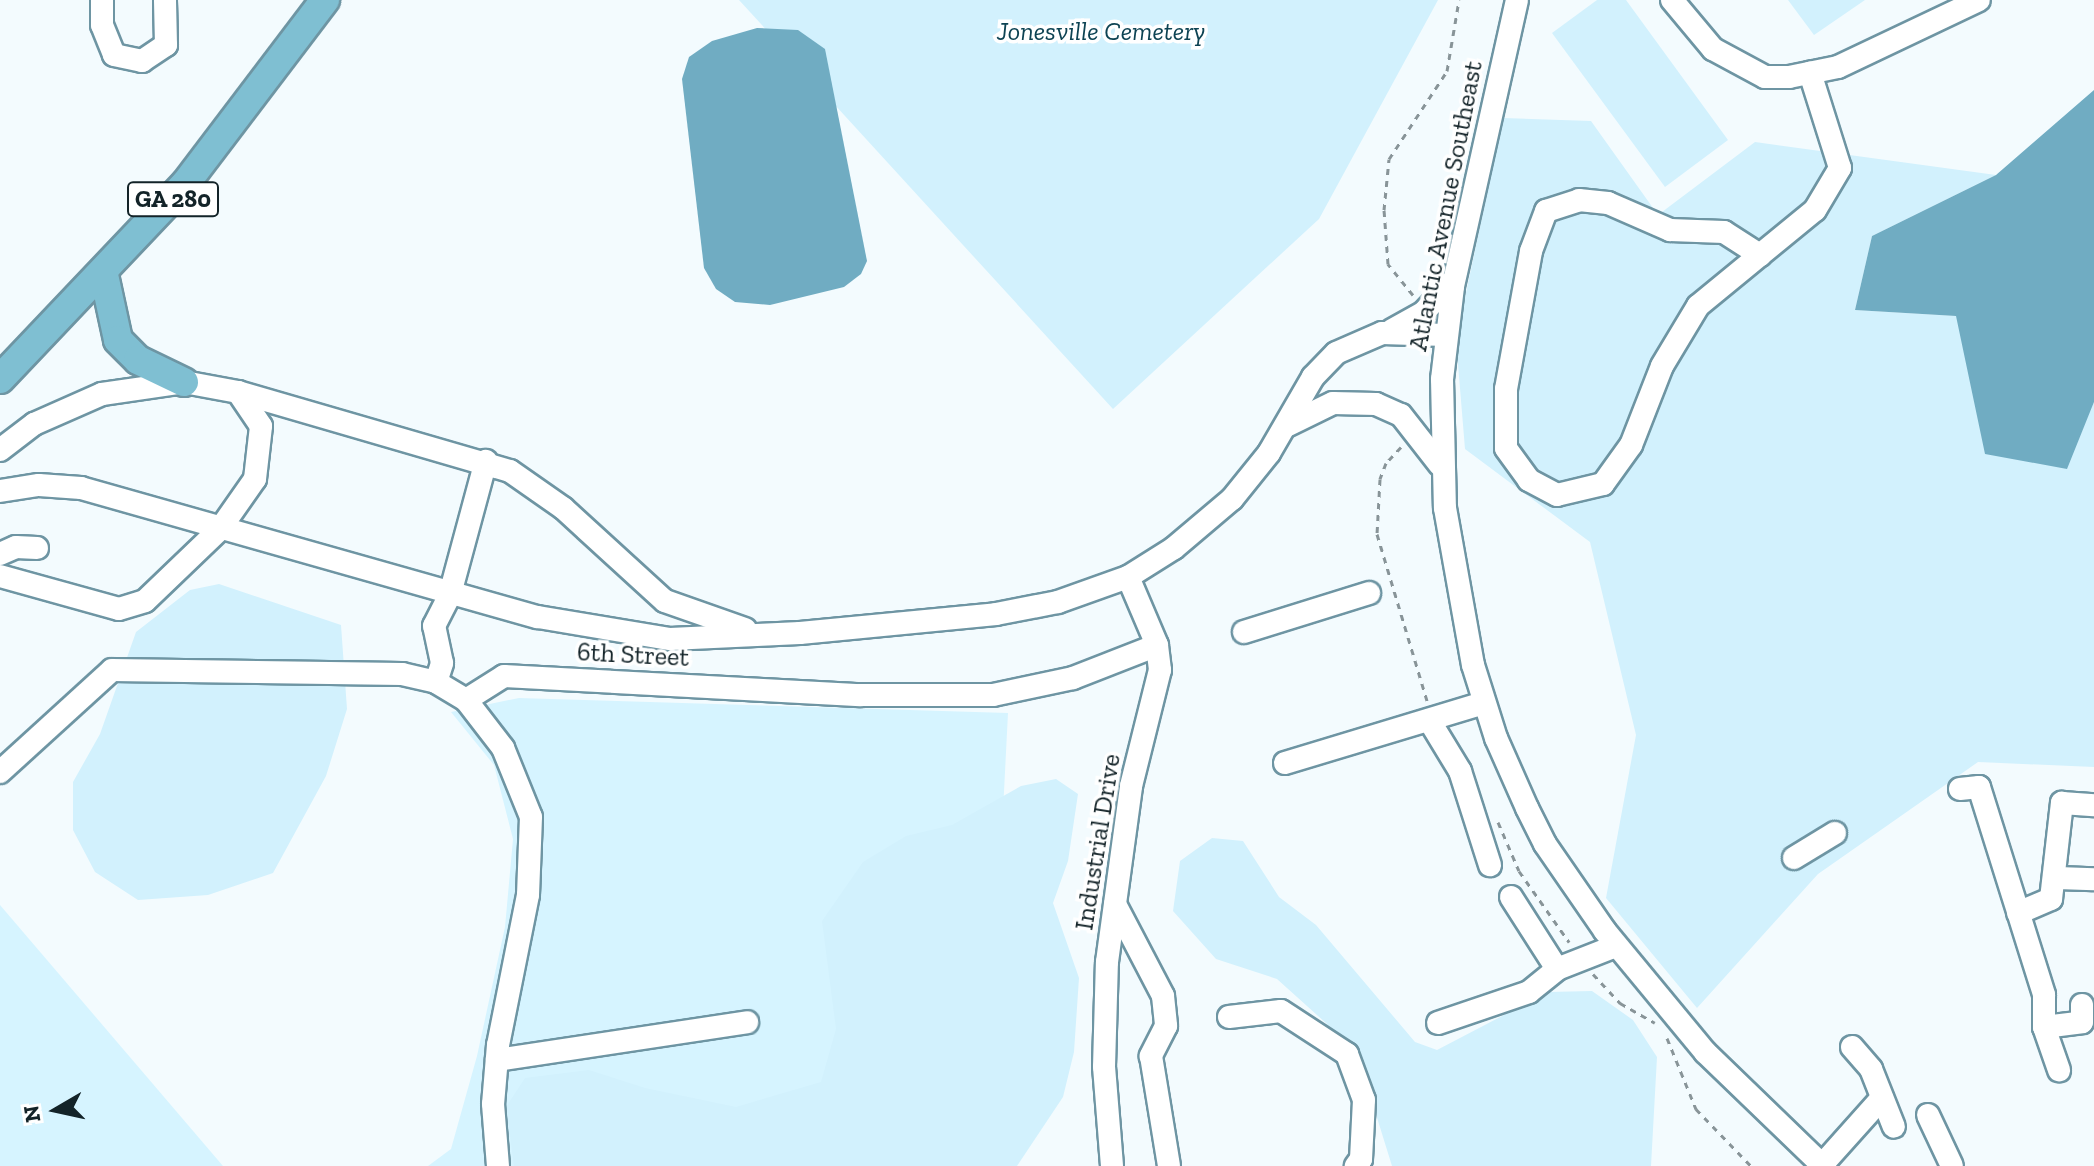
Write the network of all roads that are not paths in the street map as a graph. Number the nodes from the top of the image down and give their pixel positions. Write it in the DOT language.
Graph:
graph roads {
  1 [pos="102,0"];
  2 [pos="165,0"];
  3 [pos="325,0"];
  4 [pos="1517,0"];
  5 [pos="1672,0"];
  6 [pos="1979,0"];
  7 [pos="1810,73"];
  8 [pos="1760,255"];
  9 [pos="104,275"];
  10 [pos="1455,278"];
  11 [pos="1389,332"];
  12 [pos="1445,335"];
  13 [pos="0,379"];
  14 [pos="184,382"];
  15 [pos="238,392"];
  16 [pos="1287,426"];
  17 [pos="0,450"];
  18 [pos="486,461"];
  19 [pos="1441,466"];
  20 [pos="0,491"];
  21 [pos="220,529"];
  22 [pos="37,548"];
  23 [pos="0,554"];
  24 [pos="0,576"];
  25 [pos="141,577"];
  26 [pos="1128,577"];
  27 [pos="164,583"];
  28 [pos="1369,593"];
  29 [pos="450,594"];
  30 [pos="1244,632"];
  31 [pos="765,634"];
  32 [pos="1157,645"];
  33 [pos="436,682"];
  34 [pos="466,700"];
  35 [pos="1484,703"];
  36 [pos="1435,718"];
  37 [pos="1285,763"];
  38 [pos="0,772"];
  39 [pos="1960,789"];
  40 [pos="2094,805"];
  41 [pos="1835,833"];
  42 [pos="1794,858"];
  43 [pos="1490,865"];
  44 [pos="2057,878"];
  45 [pos="2094,879"];
  46 [pos="1511,897"];
  47 [pos="1115,904"];
  48 [pos="2018,913"];
  49 [pos="1616,946"];
  50 [pos="1557,969"];
  51 [pos="2082,1005"];
  52 [pos="1229,1017"];
  53 [pos="747,1022"];
  54 [pos="1438,1023"];
  55 [pos="2044,1027"];
  56 [pos="1852,1047"];
  57 [pos="497,1060"];
  58 [pos="2059,1070"];
  59 [pos="1882,1098"];
  60 [pos="1928,1115"];
  61 [pos="1894,1127"];
  62 [pos="1823,1165"];
  63 [pos="498,1166"];
  64 [pos="1112,1166"];
  65 [pos="1169,1166"];
  66 [pos="1356,1166"];
  67 [pos="1952,1166"];
  1 -- 2 [label="street"];
  3 -- 9 [label="main road, GA 280"];
  4 -- 10 [label="street, Atlantic Avenue Southeast"];
  5 -- 7 [label="street"];
  6 -- 7 [label="street"];
  7 -- 8 [label="street"];
  8 -- 8 [label="street"];
  9 -- 13 [label="main road, GA 280"];
  9 -- 14 [label="main road"];
  10 -- 11 [label="street"];
  10 -- 12 [label="street, Atlantic Avenue Southeast"];
  11 -- 12 [label="street"];
  11 -- 16 [label="street"];
  12 -- 19 [label="street, Atlantic Avenue Southeast"];
  14 -- 15 [label="street"];
  14 -- 17 [label="street"];
  15 -- 18 [label="street"];
  15 -- 21 [label="street"];
  16 -- 19 [label="street"];
  16 -- 26 [label="street"];
  18 -- 29 [label="street"];
  18 -- 31 [label="street"];
  19 -- 35 [label="street, Atlantic Avenue Southeast"];
  20 -- 21 [label="street"];
  21 -- 27 [label="street"];
  21 -- 29 [label="street"];
  22 -- 23 [label="street"];
  24 -- 27 [label="street"];
  25 -- 27 [label="street"];
  26 -- 31 [label="street"];
  26 -- 32 [label="street, Industrial Drive"];
  28 -- 30 [label="street"];
  29 -- 31 [label="street"];
  29 -- 33 [label="street"];
  32 -- 34 [label="street, 6th Street"];
  32 -- 47 [label="street, Industrial Drive"];
  33 -- 34 [label="street"];
  33 -- 38 [label="street"];
  34 -- 57 [label="street"];
  35 -- 36 [label="street"];
  35 -- 49 [label="street, Atlantic Avenue Southeast"];
  36 -- 37 [label="street"];
  36 -- 43 [label="street"];
  39 -- 48 [label="street"];
  40 -- 44 [label="street"];
  41 -- 42 [label="street"];
  44 -- 45 [label="street"];
  44 -- 48 [label="street"];
  46 -- 50 [label="street"];
  47 -- 64 [label="street, Industrial Drive"];
  47 -- 65 [label="street"];
  48 -- 55 [label="street"];
  49 -- 50 [label="street"];
  49 -- 62 [label="street, Atlantic Avenue Southeast"];
  50 -- 54 [label="street"];
  51 -- 55 [label="street"];
  52 -- 66 [label="street"];
  53 -- 57 [label="street"];
  55 -- 58 [label="street"];
  56 -- 59 [label="street"];
  57 -- 63 [label="street"];
  59 -- 61 [label="street"];
  59 -- 62 [label="street"];
  60 -- 67 [label="street"];
}
